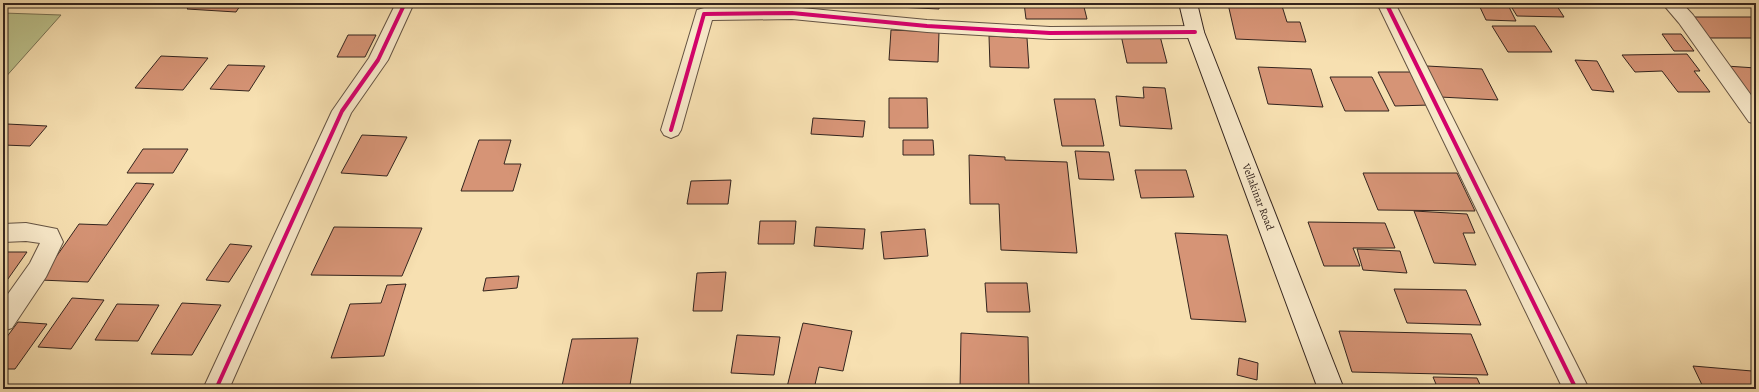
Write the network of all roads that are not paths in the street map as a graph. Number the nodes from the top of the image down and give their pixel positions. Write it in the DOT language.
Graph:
graph roads {
  1 [pos="405,3"];
  2 [pos="1188,3"];
  3 [pos="1386,3"];
  4 [pos="1671,3"];
  5 [pos="1195,32"];
  6 [pos="1756,117"];
  7 [pos="671,130"];
  8 [pos="3,233"];
  9 [pos="3,321"];
  10 [pos="216,389"];
  11 [pos="1331,389"];
  12 [pos="1576,389"];
  1 -- 10 [label="street"];
  2 -- 5 [label="street, Vellakinar Road"];
  3 -- 12 [label="street"];
  4 -- 6 [label="street"];
  5 -- 7 [label="street"];
  5 -- 11 [label="street, Vellakinar Road"];
  8 -- 9 [label="street"];
}
